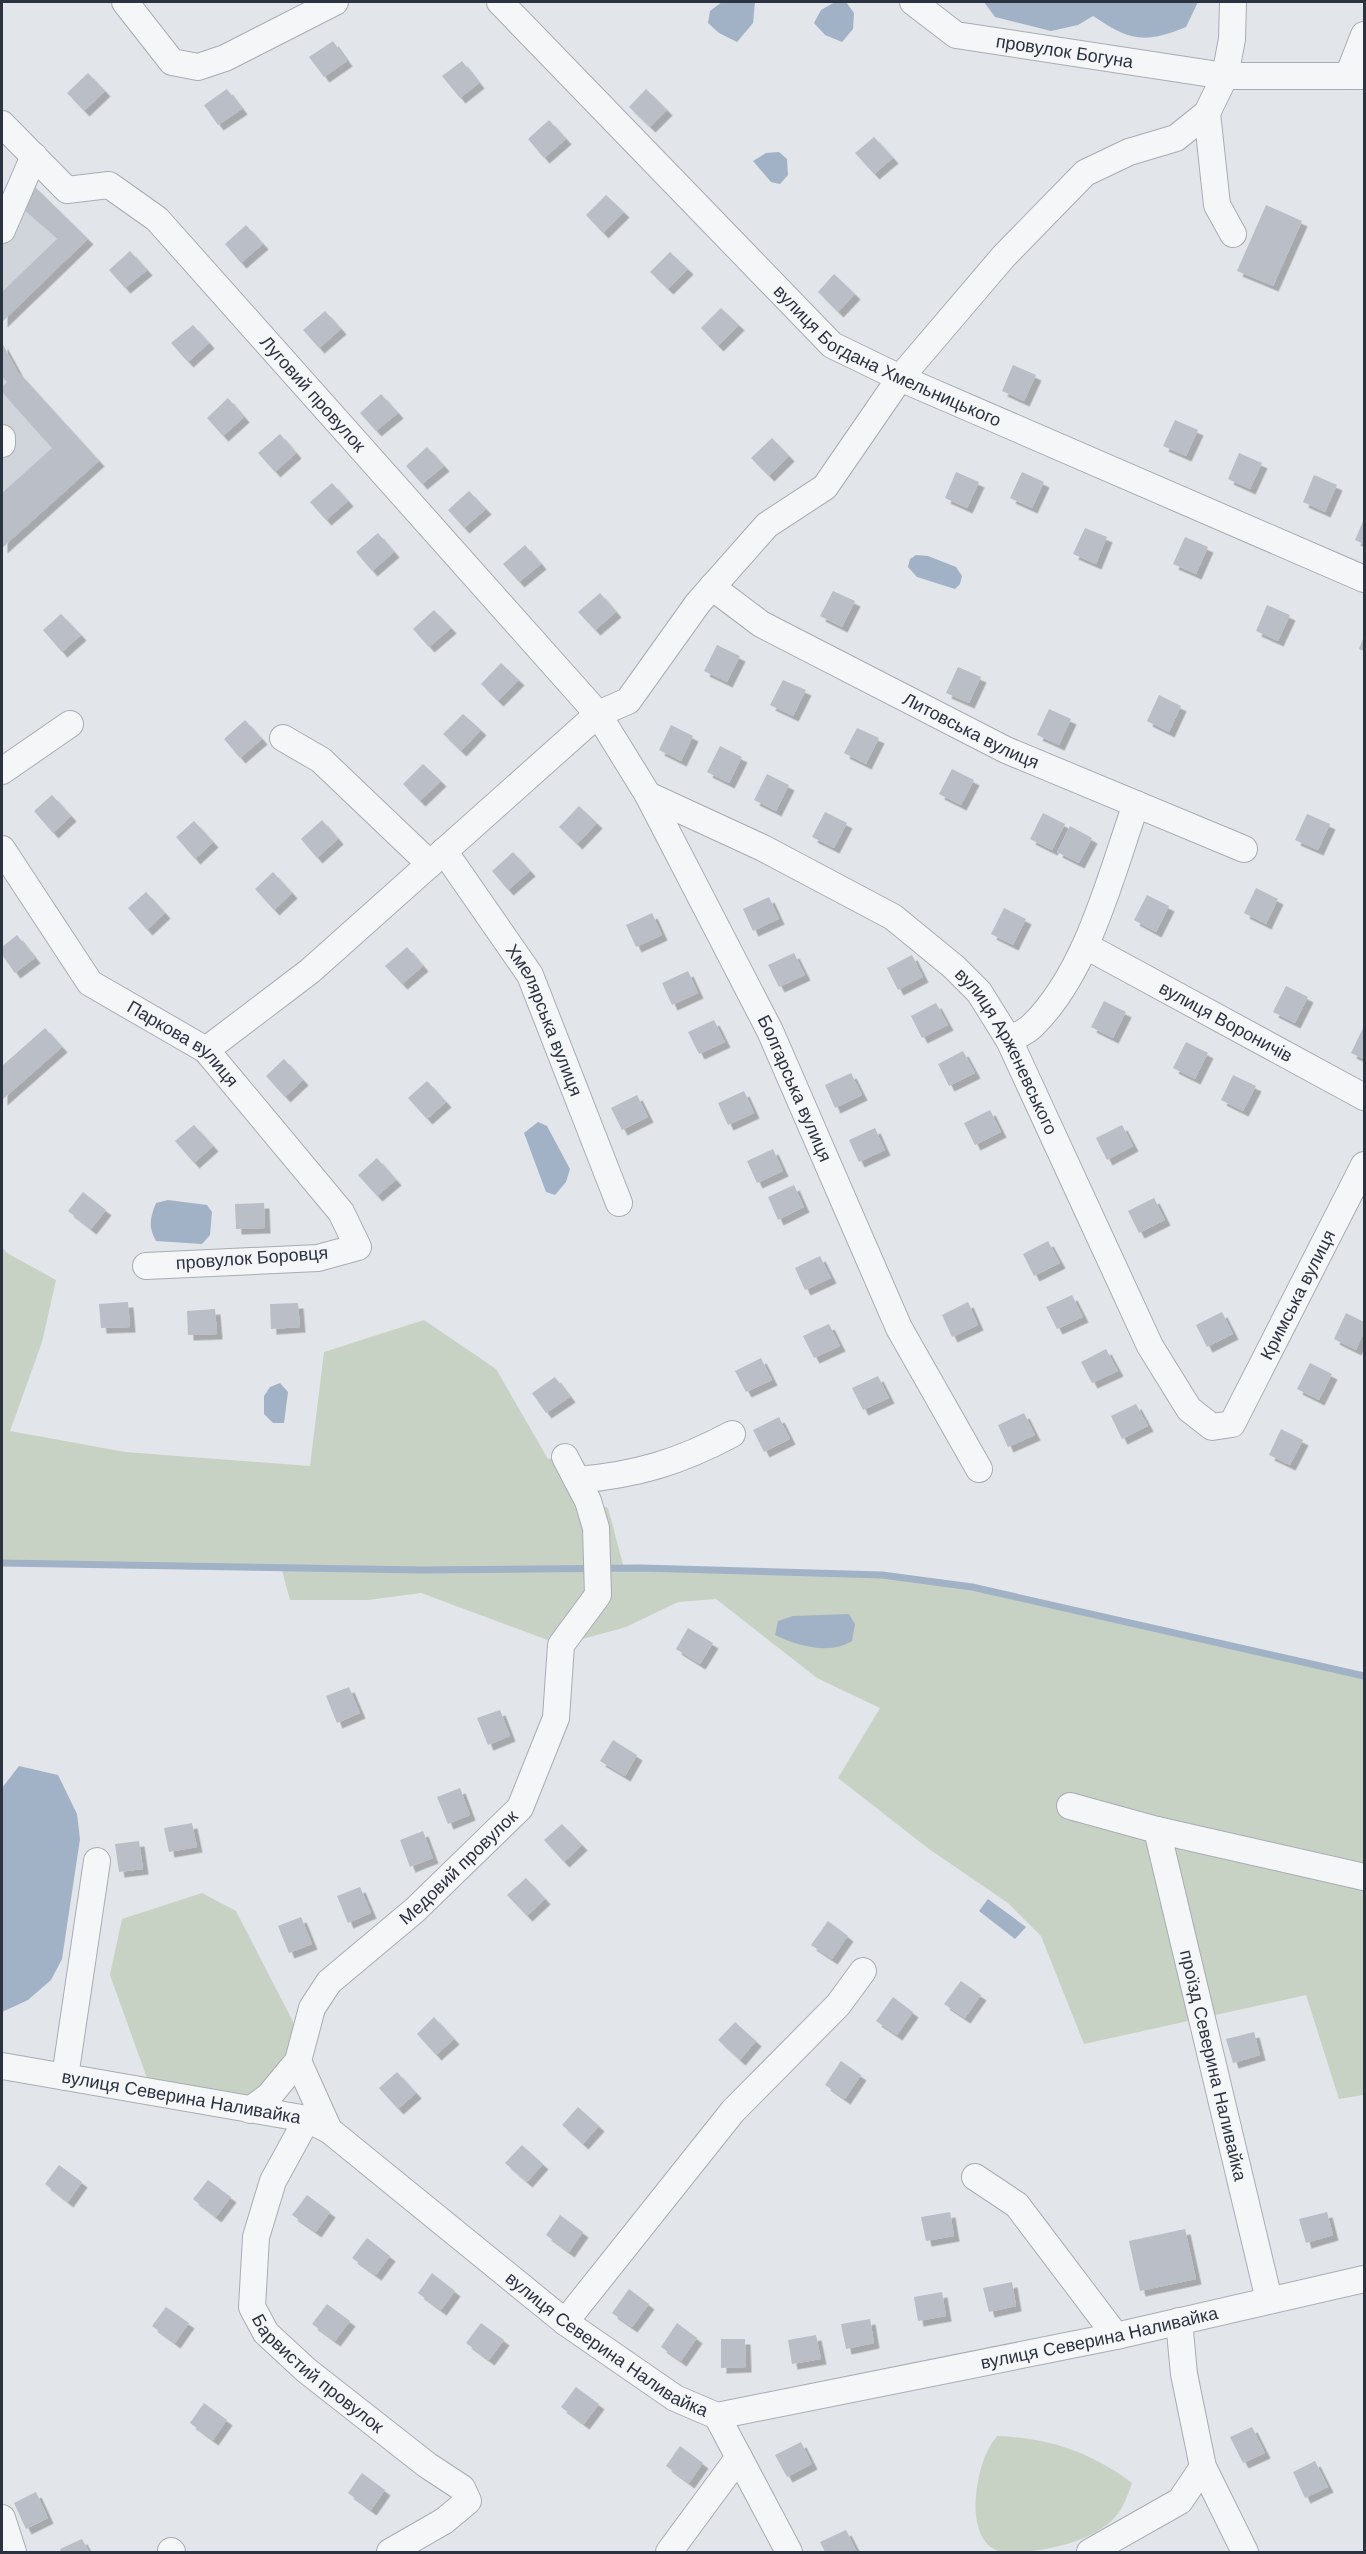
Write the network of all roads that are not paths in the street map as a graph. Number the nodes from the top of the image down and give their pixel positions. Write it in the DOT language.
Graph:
graph roads {
  1 [pos="125,2"];
  2 [pos="335,2"];
  3 [pos="500,2"];
  4 [pos="913,2"];
  5 [pos="1233,2"];
  6 [pos="1365,35"];
  7 [pos="1226,76"];
  8 [pos="1356,76"];
  9 [pos="1207,113"];
  10 [pos="2,124"];
  11 [pos="34,156"];
  12 [pos="2,230"];
  13 [pos="1233,234"];
  14 [pos="900,378"];
  15 [pos="2,438"];
  16 [pos="2,444"];
  17 [pos="1365,579"];
  18 [pos="712,587"];
  19 [pos="598,714"];
  20 [pos="70,724"];
  21 [pos="283,738"];
  22 [pos="2,771"];
  23 [pos="648,795"];
  24 [pos="1136,804"];
  25 [pos="2,849"];
  26 [pos="1244,849"];
  27 [pos="437,857"];
  28 [pos="1086,946"];
  29 [pos="1009,1040"];
  30 [pos="206,1050"];
  31 [pos="1365,1097"];
  32 [pos="1365,1165"];
  33 [pos="619,1203"];
  34 [pos="358,1247"];
  35 [pos="146,1266"];
  36 [pos="1232,1424"];
  37 [pos="732,1434"];
  38 [pos="565,1457"];
  39 [pos="979,1468"];
  40 [pos="577,1480"];
  41 [pos="1070,1806"];
  42 [pos="1157,1830"];
  43 [pos="97,1861"];
  44 [pos="1365,1877"];
  45 [pos="862,1971"];
  46 [pos="298,2061"];
  47 [pos="2,2066"];
  48 [pos="65,2077"];
  49 [pos="250,2110"];
  50 [pos="318,2125"];
  51 [pos="975,2177"];
  52 [pos="1365,2279"];
  53 [pos="1269,2300"];
  54 [pos="1179,2321"];
  55 [pos="565,2322"];
  56 [pos="1116,2336"];
  57 [pos="717,2416"];
  58 [pos="739,2457"];
  59 [pos="1203,2467"];
  60 [pos="2,2518"];
  61 [pos="13,2553"];
  62 [pos="390,2553"];
  63 [pos="669,2553"];
  64 [pos="789,2553"];
  65 [pos="1090,2553"];
  66 [pos="1245,2553"];
  1 -- 2 [label="street"];
  3 -- 14 [label="street, вулиця Богдана Хмельницького"];
  4 -- 7 [label="street, провулок Богуна"];
  5 -- 7 [label="street"];
  6 -- 8 [label="street"];
  7 -- 8 [label="street, провулок Богуна"];
  7 -- 9 [label="street"];
  9 -- 13 [label="street"];
  9 -- 14 [label="street"];
  10 -- 11 [label="street, Луговий провулок"];
  11 -- 12 [label="street"];
  11 -- 19 [label="street, Луговий провулок"];
  14 -- 17 [label="street, вулиця Богдана Хмельницького"];
  14 -- 18 [label="street"];
  15 -- 16 [label="street"];
  18 -- 19 [label="street"];
  18 -- 24 [label="street, Литовська вулиця"];
  19 -- 23 [label="street, Болгарська вулиця"];
  19 -- 27 [label="street"];
  20 -- 22 [label="street"];
  21 -- 27 [label="street, Хмелярська вулиця"];
  23 -- 29 [label="street, вулиця Арженевського"];
  23 -- 39 [label="street, Болгарська вулиця"];
  24 -- 26 [label="street, Литовська вулиця"];
  24 -- 28 [label="street"];
  25 -- 30 [label="street, Паркова вулиця"];
  27 -- 30 [label="street"];
  27 -- 33 [label="street, Хмелярська вулиця"];
  28 -- 29 [label="street"];
  28 -- 31 [label="street, вулиця Вороничів"];
  29 -- 36 [label="street, вулиця Арженевського"];
  30 -- 34 [label="street, Паркова вулиця"];
  32 -- 36 [label="street, Кримська вулиця"];
  34 -- 35 [label="street, провулок Боровця"];
  37 -- 40 [label="street"];
  38 -- 40 [label="street, Медовий провулок"];
  40 -- 46 [label="street, Медовий провулок"];
  41 -- 42 [label="street"];
  42 -- 44 [label="street"];
  42 -- 53 [label="street, проїзд Северина Наливайка"];
  43 -- 48 [label="street"];
  45 -- 55 [label="street"];
  46 -- 49 [label="street, Медовий провулок"];
  46 -- 50 [label="street"];
  47 -- 48 [label="street, вулиця Северина Наливайка"];
  48 -- 49 [label="street, вулиця Северина Наливайка"];
  49 -- 50 [label="street, вулиця Северина Наливайка"];
  50 -- 55 [label="street, вулиця Северина Наливайка"];
  50 -- 62 [label="street, Барвистий провулок"];
  51 -- 56 [label="street"];
  52 -- 53 [label="street, вулиця Северина Наливайка"];
  53 -- 54 [label="street, вулиця Северина Наливайка"];
  54 -- 56 [label="street, вулиця Северина Наливайка"];
  54 -- 59 [label="street"];
  55 -- 57 [label="street, вулиця Северина Наливайка"];
  56 -- 57 [label="street, вулиця Северина Наливайка"];
  57 -- 58 [label="street"];
  58 -- 63 [label="street"];
  58 -- 64 [label="street"];
  59 -- 65 [label="street"];
  59 -- 66 [label="street"];
  60 -- 61 [label="street"];
}
